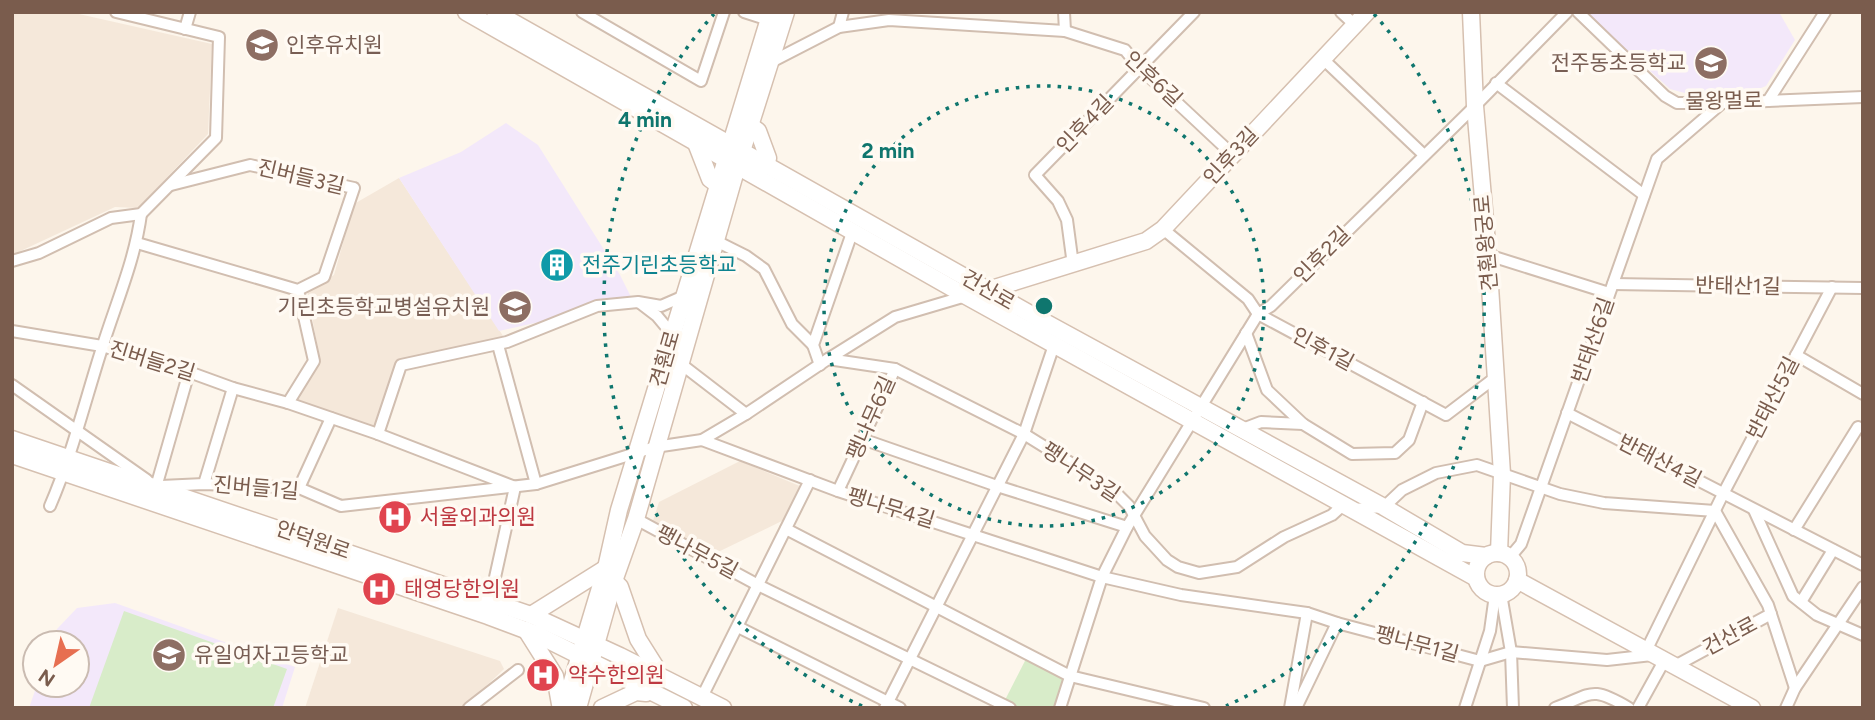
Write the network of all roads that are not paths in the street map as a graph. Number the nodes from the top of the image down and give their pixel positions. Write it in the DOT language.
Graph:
graph roads {
  1 [pos="116,12"];
  2 [pos="190,12"];
  3 [pos="466,12"];
  4 [pos="495,12"];
  5 [pos="582,12"];
  6 [pos="724,12"];
  7 [pos="744,12"];
  8 [pos="786,12"];
  9 [pos="843,12"];
  10 [pos="1064,12"];
  11 [pos="1194,12"];
  12 [pos="1341,12"];
  13 [pos="1367,12"];
  14 [pos="1472,12"];
  15 [pos="1566,12"];
  16 [pos="1578,12"];
  17 [pos="1825,12"];
  18 [pos="770,16"];
  19 [pos="890,16"];
  20 [pos="1355,25"];
  21 [pos="839,27"];
  22 [pos="185,29"];
  23 [pos="1065,31"];
  24 [pos="1323,59"];
  25 [pos="773,61"];
  26 [pos="1140,68"];
  27 [pos="1496,83"];
  28 [pos="1863,97"];
  29 [pos="1768,100"];
  30 [pos="1723,103"];
  31 [pos="1475,106"];
  32 [pos="751,126"];
  33 [pos="696,143"];
  34 [pos="1233,155"];
  35 [pos="1424,155"];
  36 [pos="734,156"];
  37 [pos="766,166"];
  38 [pos="171,185"];
  39 [pos="718,185"];
  40 [pos="1644,195"];
  41 [pos="141,214"];
  42 [pos="1163,229"];
  43 [pos="853,230"];
  44 [pos="716,241"];
  45 [pos="137,243"];
  46 [pos="1488,255"];
  47 [pos="12,261"];
  48 [pos="1073,265"];
  49 [pos="1832,287"];
  50 [pos="1611,288"];
  51 [pos="1863,288"];
  52 [pos="298,290"];
  53 [pos="988,290"];
  54 [pos="684,296"];
  55 [pos="966,296"];
  56 [pos="658,310"];
  57 [pos="1258,314"];
  58 [pos="12,331"];
  59 [pos="1246,333"];
  60 [pos="672,334"];
  61 [pos="498,345"];
  62 [pos="813,345"];
  63 [pos="1054,345"];
  64 [pos="102,346"];
  65 [pos="1796,355"];
  66 [pos="824,362"];
  67 [pos="681,364"];
  68 [pos="895,369"];
  69 [pos="189,372"];
  70 [pos="1496,377"];
  71 [pos="12,385"];
  72 [pos="233,388"];
  73 [pos="1863,394"];
  74 [pos="1423,402"];
  75 [pos="288,403"];
  76 [pos="1567,413"];
  77 [pos="746,414"];
  78 [pos="1196,415"];
  79 [pos="331,418"];
  80 [pos="1303,424"];
  81 [pos="1858,427"];
  82 [pos="76,429"];
  83 [pos="1240,430"];
  84 [pos="378,434"];
  85 [pos="1024,434"];
  86 [pos="12,439"];
  87 [pos="862,439"];
  88 [pos="702,440"];
  89 [pos="655,447"];
  90 [pos="638,452"];
  91 [pos="12,455"];
  92 [pos="66,465"];
  93 [pos="1503,474"];
  94 [pos="810,480"];
  95 [pos="204,484"];
  96 [pos="536,484"];
  97 [pos="156,486"];
  98 [pos="997,486"];
  99 [pos="1541,486"];
  100 [pos="515,487"];
  101 [pos="299,488"];
  102 [pos="838,491"];
  103 [pos="1723,494"];
  104 [pos="50,506"];
  105 [pos="1348,507"];
  106 [pos="1384,507"];
  107 [pos="1753,509"];
  108 [pos="1715,510"];
  109 [pos="1134,516"];
  110 [pos="636,519"];
  111 [pos="1127,527"];
  112 [pos="786,529"];
  113 [pos="1794,530"];
  114 [pos="973,533"];
  115 [pos="1833,550"];
  116 [pos="1498,555"];
  117 [pos="1863,565"];
  118 [pos="610,575"];
  119 [pos="1102,577"];
  120 [pos="1476,578"];
  121 [pos="1517,580"];
  122 [pos="758,585"];
  123 [pos="1863,587"];
  124 [pos="1498,594"];
  125 [pos="1797,599"];
  126 [pos="490,600"];
  127 [pos="936,607"];
  128 [pos="1307,612"];
  129 [pos="1771,614"];
  130 [pos="529,623"];
  131 [pos="1338,623"];
  132 [pos="1839,623"];
  133 [pos="738,627"];
  134 [pos="1863,635"];
  135 [pos="591,641"];
  136 [pos="1511,652"];
  137 [pos="585,658"];
  138 [pos="1659,658"];
  139 [pos="910,659"];
  140 [pos="1480,661"];
  141 [pos="518,670"];
  142 [pos="654,672"];
  143 [pos="1070,676"];
  144 [pos="1795,688"];
  145 [pos="649,689"];
  146 [pos="702,697"];
  147 [pos="886,704"];
  148 [pos="569,707"];
  149 [pos="469,708"];
  150 [pos="602,708"];
  151 [pos="684,708"];
  152 [pos="723,708"];
  153 [pos="900,708"];
  154 [pos="1010,708"];
  155 [pos="1060,708"];
  156 [pos="1204,708"];
  157 [pos="1290,708"];
  158 [pos="1297,708"];
  159 [pos="1465,708"];
  160 [pos="1513,708"];
  161 [pos="1555,708"];
  162 [pos="1629,708"];
  163 [pos="1638,708"];
  164 [pos="1752,708"];
  165 [pos="1786,708"];
  1 -- 22 [label="street, 진버들3길"];
  2 -- 22 [label="street"];
  3 -- 33 [label="street, 건산로"];
  4 -- 36 [label="street, 건산로"];
  5 -- 6 [label="street"];
  7 -- 18 [label="street"];
  8 -- 25 [label="street, 견훤로"];
  9 -- 21 [label="street"];
  10 -- 23 [label="street"];
  11 -- 26 [label="street, 인후4길"];
  12 -- 20 [label="street"];
  13 -- 20 [label="street, 인후3길"];
  14 -- 31 [label="street, 견훤왕궁로"];
  15 -- 27 [label="street, 인후2길"];
  16 -- 30 [label="street, 물왕멀로"];
  17 -- 29 [label="street"];
  18 -- 36 [label="street, 견훤로"];
  19 -- 21 [label="street, 인후6길"];
  19 -- 23 [label="street, 인후6길"];
  20 -- 24 [label="street, 인후3길"];
  21 -- 25 [label="street, 인후6길"];
  22 -- 38 [label="street, 진버들3길"];
  23 -- 26 [label="street, 인후6길"];
  24 -- 34 [label="street, 인후3길"];
  24 -- 35 [label="street"];
  25 -- 32 [label="street, 견훤로"];
  26 -- 34 [label="street, 인후6길"];
  26 -- 48 [label="street, 인후4길"];
  27 -- 31 [label="street, 인후2길"];
  27 -- 40 [label="street"];
  28 -- 29 [label="street, 물왕멀로"];
  29 -- 30 [label="street, 물왕멀로"];
  30 -- 40 [label="street, 반태산6길"];
  31 -- 35 [label="street, 인후2길"];
  31 -- 46 [label="street, 견훤왕궁로"];
  32 -- 36 [label="street, 견훤로"];
  32 -- 37 [label="street"];
  33 -- 36 [label="street, 건산로"];
  33 -- 39 [label="street"];
  34 -- 42 [label="street, 인후3길"];
  35 -- 57 [label="street, 인후2길"];
  36 -- 37 [label="street, 건산로"];
  36 -- 39 [label="street, 견훤로"];
  36 -- 43 [label="street, 건산로"];
  36 -- 44 [label="street, 견훤로"];
  37 -- 53 [label="street, 건산로"];
  38 -- 41 [label="street, 진버들3길"];
  38 -- 52 [label="street, 진버들3길"];
  39 -- 54 [label="street, 견훤로"];
  40 -- 50 [label="street, 반태산6길"];
  41 -- 45 [label="street"];
  41 -- 47 [label="street"];
  42 -- 48 [label="street, 인후3길"];
  42 -- 57 [label="street, 인후1길"];
  43 -- 55 [label="street, 건산로"];
  43 -- 62 [label="street"];
  44 -- 62 [label="street"];
  44 -- 67 [label="street, 견훤로"];
  45 -- 52 [label="street"];
  45 -- 64 [label="street"];
  46 -- 50 [label="street, 반태산1길"];
  46 -- 70 [label="street, 견훤왕궁로"];
  48 -- 53 [label="street, 인후3길"];
  49 -- 50 [label="street, 반태산1길"];
  49 -- 51 [label="street, 반태산1길"];
  49 -- 65 [label="street, 반태산5길"];
  50 -- 76 [label="street, 반태산6길"];
  52 -- 75 [label="street"];
  53 -- 55 [label="street, 인후3길"];
  53 -- 78 [label="street, 건산로"];
  54 -- 56 [label="street"];
  54 -- 60 [label="street, 견훤로"];
  55 -- 63 [label="street, 건산로"];
  55 -- 66 [label="street"];
  56 -- 60 [label="street"];
  56 -- 61 [label="street"];
  57 -- 59 [label="street, 인후2길"];
  57 -- 74 [label="street, 인후1길"];
  58 -- 64 [label="street, 진버들2길"];
  59 -- 78 [label="street, 인후2길"];
  59 -- 80 [label="street"];
  60 -- 90 [label="street, 견훤로"];
  61 -- 84 [label="street"];
  61 -- 96 [label="street"];
  62 -- 66 [label="street"];
  63 -- 78 [label="street, 건산로"];
  63 -- 85 [label="street"];
  64 -- 69 [label="street, 진버들2길"];
  64 -- 82 [label="street"];
  65 -- 73 [label="street"];
  65 -- 103 [label="street, 반태산5길"];
  66 -- 68 [label="street, 팽나무6길"];
  66 -- 77 [label="street"];
  67 -- 77 [label="street, 견훤로"];
  67 -- 89 [label="street, 견훤로"];
  68 -- 85 [label="street"];
  68 -- 87 [label="street, 팽나무6길"];
  69 -- 72 [label="street, 진버들2길"];
  69 -- 97 [label="street"];
  70 -- 74 [label="street, 인후1길"];
  70 -- 93 [label="street, 견훤왕궁로"];
  71 -- 82 [label="street"];
  72 -- 75 [label="street, 진버들2길"];
  72 -- 95 [label="street"];
  74 -- 80 [label="street"];
  75 -- 79 [label="street, 진버들2길"];
  76 -- 99 [label="street, 반태산6길"];
  76 -- 103 [label="street, 반태산4길"];
  77 -- 88 [label="street"];
  78 -- 83 [label="street, 건산로"];
  78 -- 105 [label="street, 건산로"];
  78 -- 109 [label="street, 팽나무3길"];
  79 -- 84 [label="street, 진버들2길"];
  79 -- 101 [label="street"];
  80 -- 83 [label="street"];
  81 -- 113 [label="street"];
  82 -- 92 [label="street"];
  82 -- 97 [label="street"];
  83 -- 106 [label="street, 건산로"];
  84 -- 100 [label="street, 진버들2길"];
  85 -- 98 [label="street"];
  85 -- 109 [label="street, 팽나무3길"];
  86 -- 92 [label="street, 안덕원로"];
  87 -- 98 [label="street"];
  87 -- 102 [label="street, 팽나무6길"];
  88 -- 89 [label="street"];
  88 -- 94 [label="street"];
  89 -- 90 [label="street, 진버들1길"];
  89 -- 110 [label="street, 견훤로"];
  90 -- 96 [label="street, 진버들1길"];
  90 -- 118 [label="street, 견훤로"];
  91 -- 92 [label="street, 안덕원로"];
  92 -- 97 [label="street, 안덕원로"];
  92 -- 104 [label="street"];
  92 -- 130 [label="street, 안덕원로"];
  93 -- 99 [label="street"];
  93 -- 106 [label="street"];
  93 -- 116 [label="street, 견훤왕궁로"];
  94 -- 102 [label="street, 팽나무4길"];
  94 -- 112 [label="street, 팽나무5길"];
  95 -- 97 [label="street, 진버들1길"];
  95 -- 101 [label="street, 진버들1길"];
  96 -- 100 [label="street, 진버들1길"];
  97 -- 126 [label="street, 안덕원로"];
  98 -- 111 [label="street"];
  98 -- 114 [label="street"];
  99 -- 108 [label="street"];
  99 -- 116 [label="street, 반태산6길"];
  100 -- 101 [label="street, 진버들1길"];
  100 -- 126 [label="street"];
  102 -- 114 [label="street, 팽나무4길"];
  103 -- 107 [label="street, 반태산4길"];
  103 -- 108 [label="street, 반태산5길"];
  105 -- 106 [label="street"];
  105 -- 109 [label="street"];
  105 -- 120 [label="street, 건산로"];
  106 -- 116 [label="street, 건산로"];
  107 -- 113 [label="street, 반태산4길"];
  107 -- 125 [label="street"];
  108 -- 129 [label="street"];
  108 -- 138 [label="street, 반태산5길"];
  109 -- 111 [label="street, 팽나무3길"];
  110 -- 118 [label="street, 견훤로"];
  110 -- 122 [label="street, 팽나무5길"];
  111 -- 119 [label="street, 팽나무3길"];
  112 -- 122 [label="street, 팽나무5길"];
  112 -- 127 [label="street"];
  113 -- 115 [label="street, 반태산4길"];
  114 -- 119 [label="street, 팽나무4길"];
  114 -- 127 [label="street"];
  115 -- 117 [label="street, 반태산4길"];
  115 -- 125 [label="street"];
  116 -- 120 [label="street"];
  116 -- 121 [label="street"];
  118 -- 130 [label="street"];
  118 -- 135 [label="street, 견훤로"];
  118 -- 142 [label="street"];
  119 -- 128 [label="street, 팽나무1길"];
  119 -- 143 [label="street, 팽나무3길"];
  120 -- 124 [label="street, 건산로"];
  121 -- 124 [label="street"];
  121 -- 138 [label="street, 건산로"];
  122 -- 133 [label="street, 팽나무5길"];
  122 -- 139 [label="street, 팽나무5길"];
  123 -- 132 [label="street"];
  124 -- 136 [label="street"];
  124 -- 140 [label="street"];
  125 -- 132 [label="street"];
  126 -- 130 [label="street, 안덕원로"];
  127 -- 139 [label="street"];
  127 -- 143 [label="street"];
  128 -- 131 [label="street, 팽나무1길"];
  128 -- 157 [label="street"];
  129 -- 138 [label="street, 건산로"];
  129 -- 144 [label="street, 건산로"];
  130 -- 135 [label="street, 안덕원로"];
  130 -- 137 [label="street, 안덕원로"];
  130 -- 148 [label="street"];
  131 -- 140 [label="street, 팽나무1길"];
  131 -- 158 [label="street"];
  132 -- 134 [label="street"];
  132 -- 144 [label="street"];
  133 -- 146 [label="street, 팽나무5길"];
  133 -- 147 [label="street"];
  135 -- 137 [label="street, 견훤로"];
  135 -- 142 [label="street, 안덕원로"];
  136 -- 138 [label="street, 건산로"];
  136 -- 140 [label="street, 건산로"];
  136 -- 160 [label="street"];
  137 -- 145 [label="street, 안덕원로"];
  137 -- 148 [label="street, 견훤로"];
  138 -- 163 [label="street, 반태산5길"];
  138 -- 164 [label="street, 건산로"];
  139 -- 147 [label="street"];
  139 -- 154 [label="street"];
  140 -- 159 [label="street, 팽나무1길"];
  141 -- 149 [label="street"];
  142 -- 146 [label="street, 안덕원로"];
  143 -- 155 [label="street, 팽나무3길"];
  143 -- 156 [label="street"];
  144 -- 165 [label="street"];
  145 -- 150 [label="street"];
  145 -- 151 [label="street, 안덕원로"];
  146 -- 152 [label="street, 안덕원로"];
  147 -- 153 [label="street"];
  161 -- 162 [label="street"];
}
